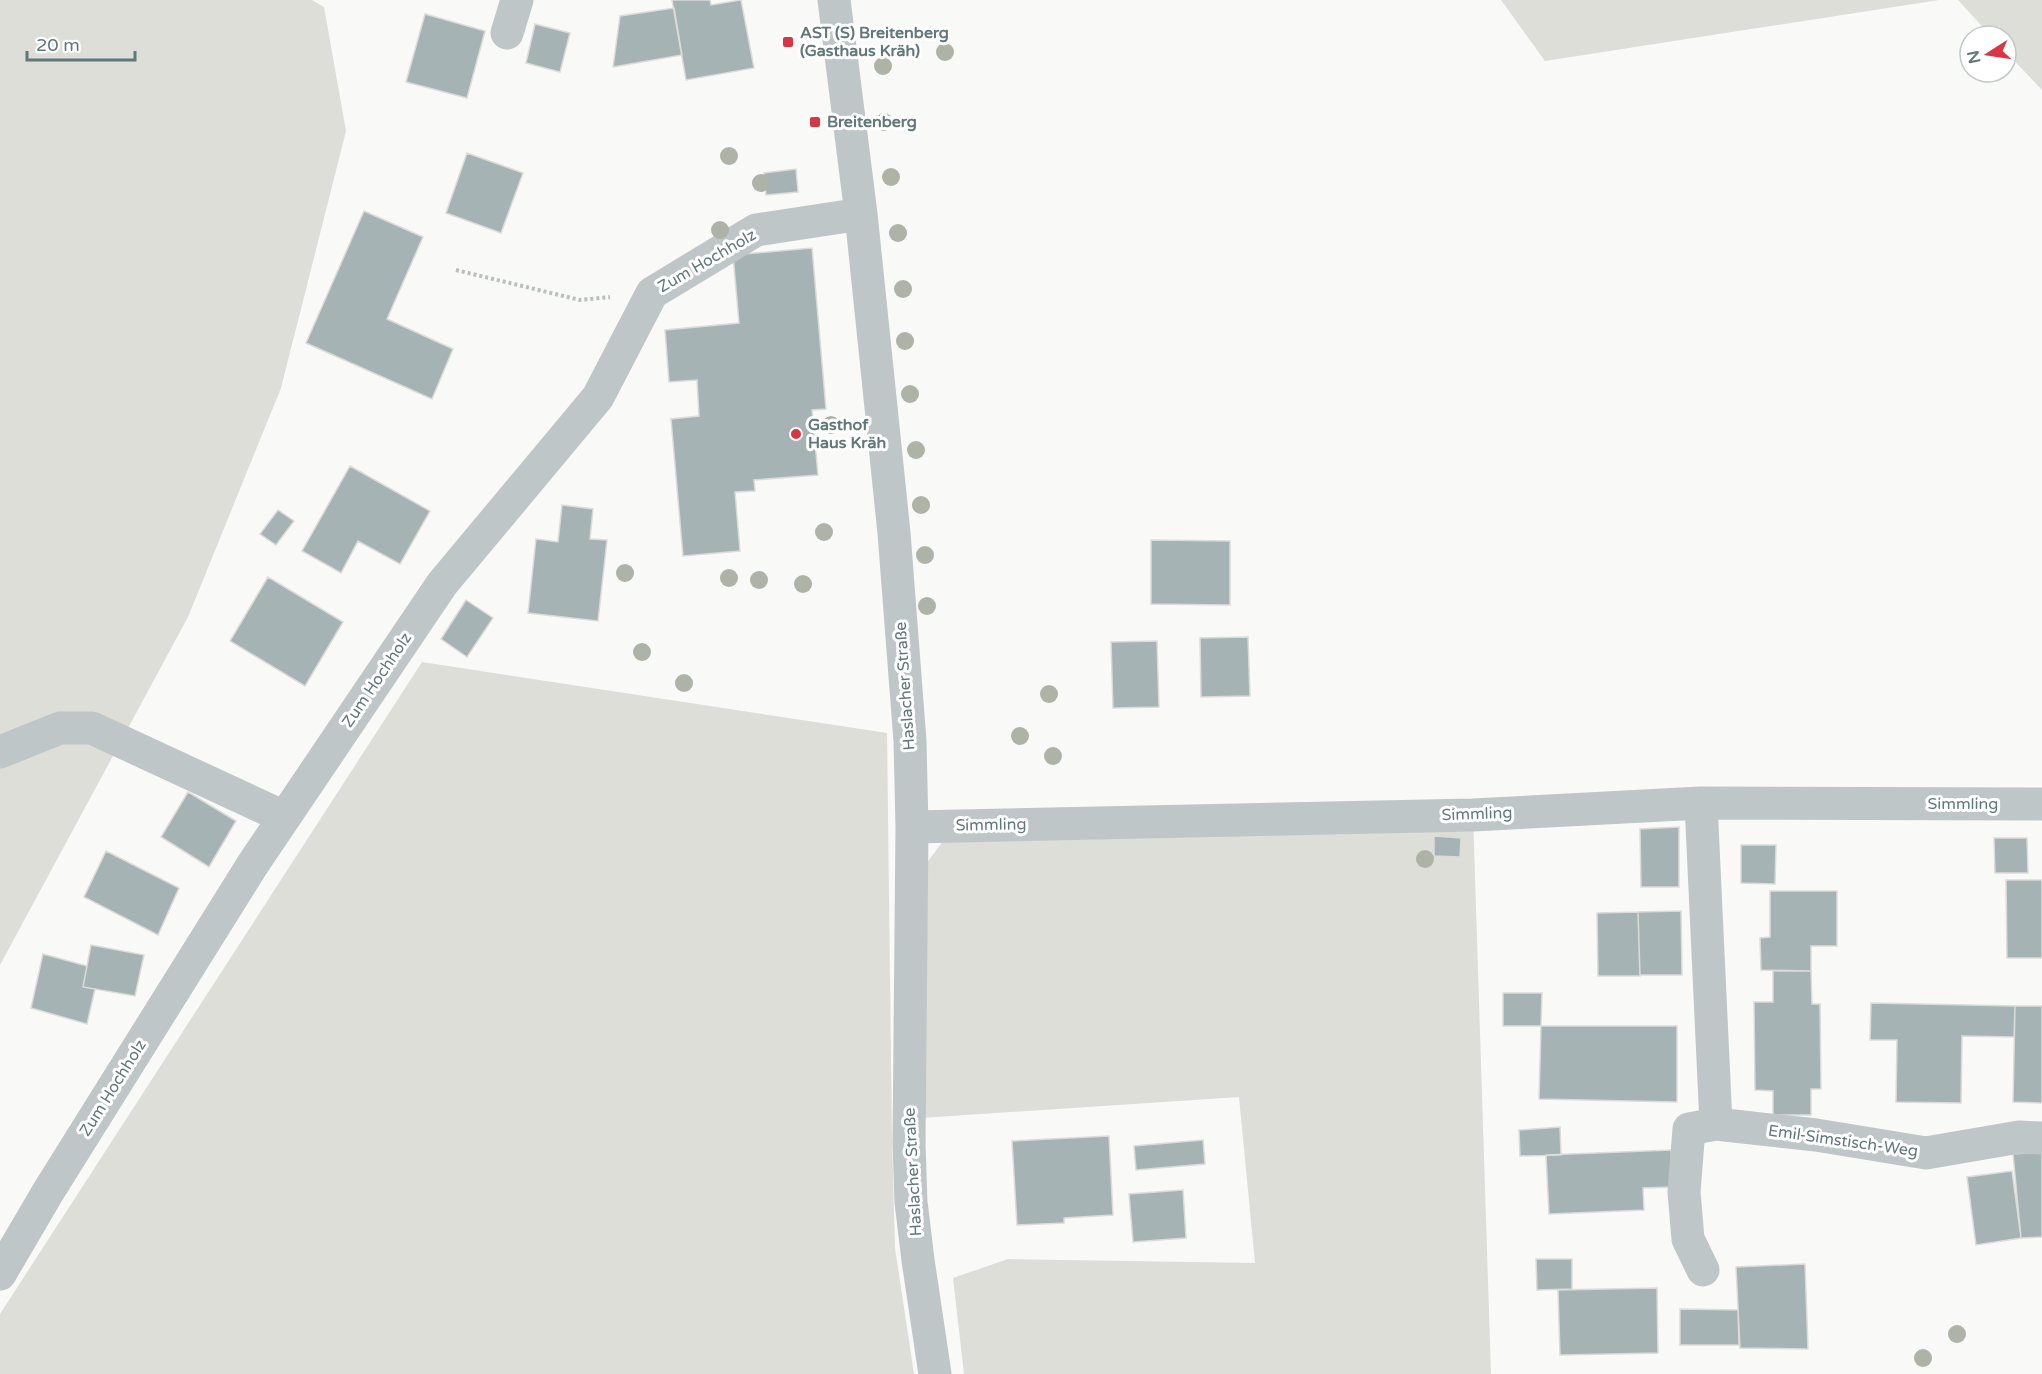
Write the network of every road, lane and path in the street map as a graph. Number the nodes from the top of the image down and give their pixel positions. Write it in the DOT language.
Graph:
graph roads {
  1 [pos="518,0"];
  2 [pos="834,0"];
  3 [pos="507,33"];
  4 [pos="861,214"];
  5 [pos="456,270"];
  6 [pos="652,292"];
  7 [pos="0,752"];
  8 [pos="1701,803"];
  9 [pos="2042,804"];
  10 [pos="284,817"];
  11 [pos="912,827"];
  12 [pos="1716,1125"];
  13 [pos="2042,1138"];
  14 [pos="1703,1270"];
  15 [pos="0,1274"];
  16 [pos="935,1374"];
  1 -- 3 [label="street"];
  2 -- 4 [label="street, Haslacher Straße"];
  4 -- 6 [label="street, Zum Hochholz"];
  4 -- 11 [label="street, Haslacher Straße"];
  5 -- 6 [label="path"];
  6 -- 10 [label="street, Zum Hochholz"];
  7 -- 10 [label="street"];
  8 -- 9 [label="street, Simmling"];
  8 -- 11 [label="street, Simmling"];
  8 -- 12 [label="street"];
  10 -- 15 [label="street, Zum Hochholz"];
  11 -- 16 [label="street, Haslacher Straße"];
  12 -- 13 [label="street, Emil-Simstisch-Weg"];
  12 -- 14 [label="street, Emil-Simstisch-Weg"];
}
